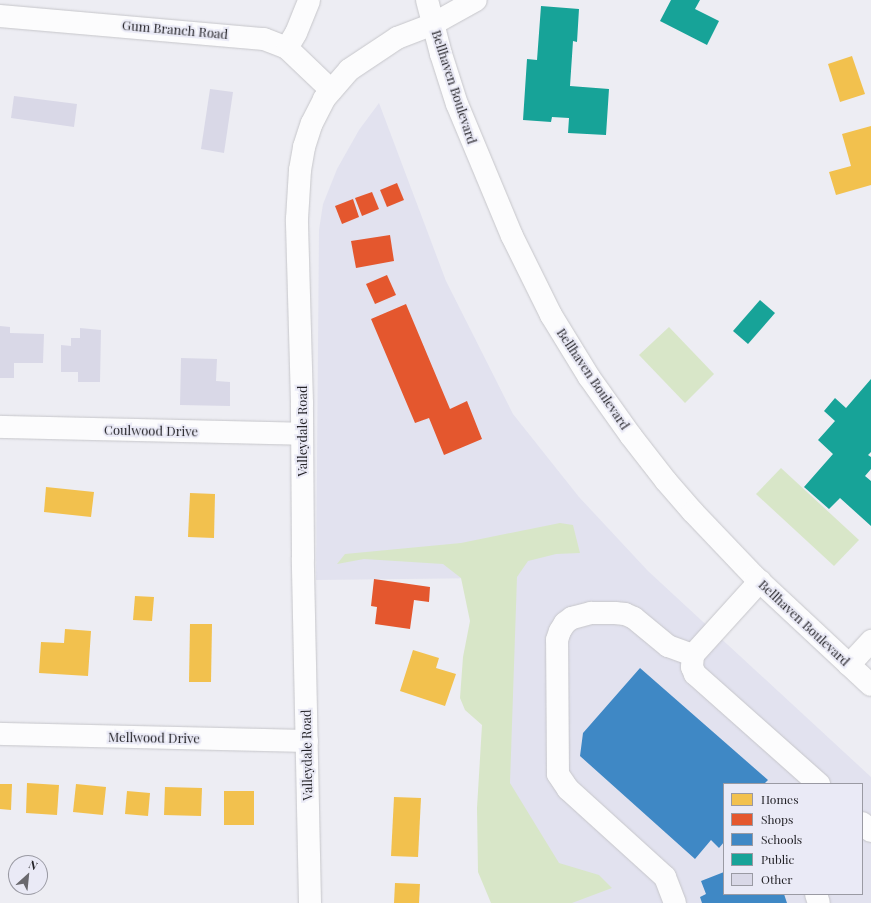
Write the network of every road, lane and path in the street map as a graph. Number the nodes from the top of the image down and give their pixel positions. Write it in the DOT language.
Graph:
graph roads {
  1 [pos="309,0"];
  2 [pos="427,0"];
  3 [pos="476,0"];
  4 [pos="0,16"];
  5 [pos="433,24"];
  6 [pos="287,48"];
  7 [pos="331,90"];
  8 [pos="0,427"];
  9 [pos="302,434"];
  10 [pos="760,581"];
  11 [pos="871,641"];
  12 [pos="693,655"];
  13 [pos="849,665"];
  14 [pos="871,685"];
  15 [pos="0,734"];
  16 [pos="307,741"];
  17 [pos="817,783"];
  18 [pos="863,824"];
  19 [pos="871,831"];
  20 [pos="310,903"];
  21 [pos="675,903"];
  1 -- 6 [label="street"];
  2 -- 5 [label="street, Bellhaven Boulevard"];
  3 -- 5 [label="street, Valleydale Road"];
  4 -- 6 [label="street, Gum Branch Road"];
  5 -- 7 [label="street, Valleydale Road"];
  5 -- 10 [label="street, Bellhaven Boulevard"];
  6 -- 7 [label="street, Gum Branch Road"];
  7 -- 9 [label="street, Valleydale Road"];
  8 -- 9 [label="street, Coulwood Drive"];
  9 -- 16 [label="street, Valleydale Road"];
  10 -- 12 [label="street"];
  10 -- 13 [label="street, Bellhaven Boulevard"];
  11 -- 13 [label="street"];
  12 -- 17 [label="street"];
  12 -- 21 [label="street"];
  13 -- 14 [label="street, Bellhaven Boulevard"];
  15 -- 16 [label="street, Mellwood Drive"];
  16 -- 20 [label="street, Valleydale Road"];
  18 -- 19 [label="street"];
}
